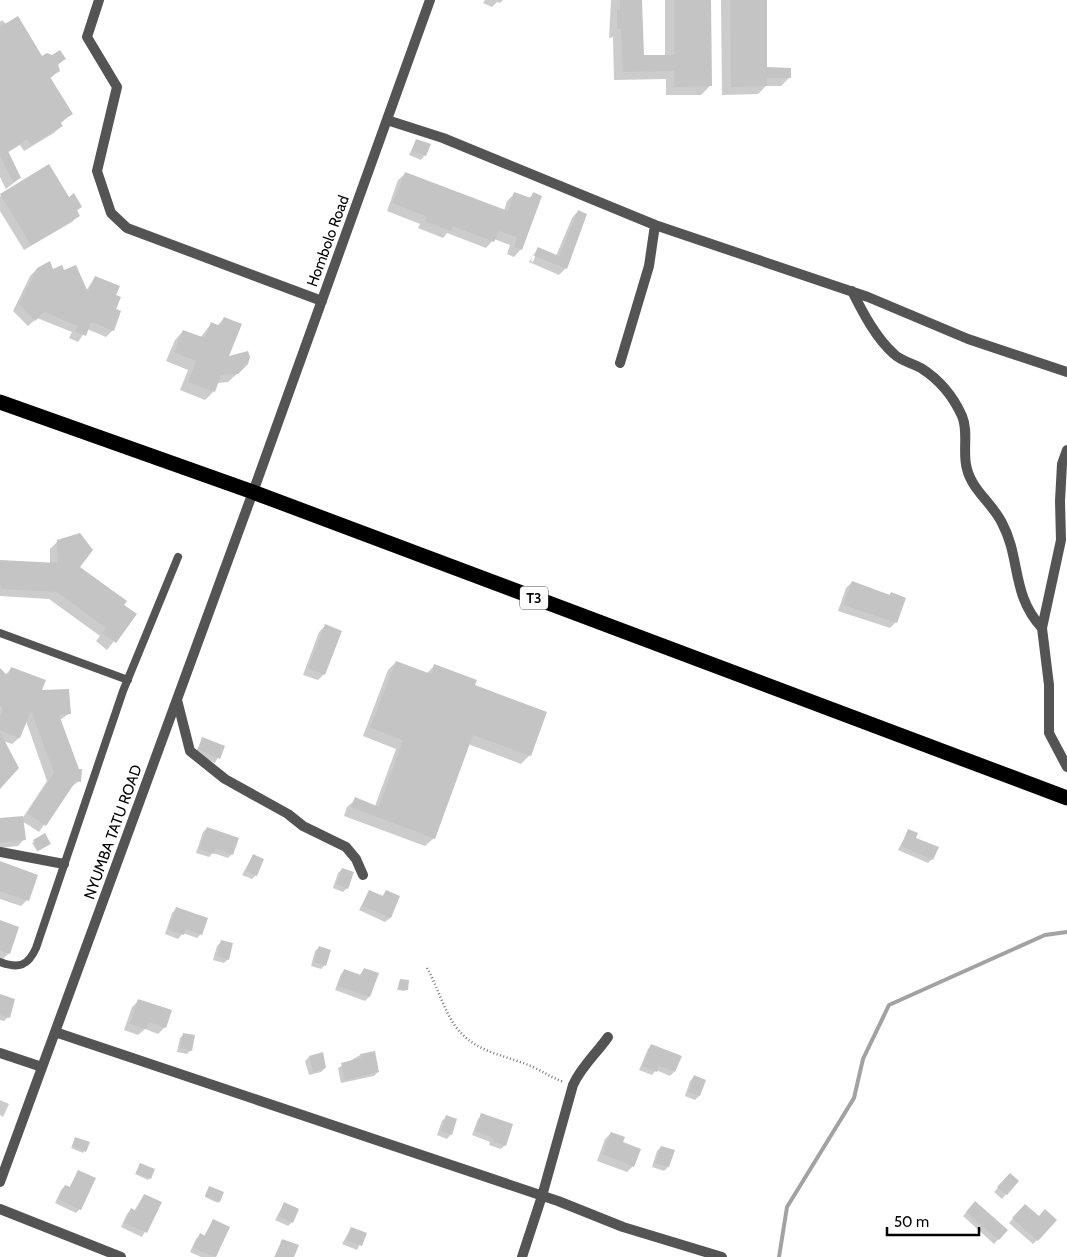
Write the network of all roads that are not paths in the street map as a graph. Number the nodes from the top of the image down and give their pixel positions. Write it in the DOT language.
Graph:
graph roads {
  1 [pos="99,0"];
  2 [pos="430,0"];
  3 [pos="387,120"];
  4 [pos="655,225"];
  5 [pos="852,292"];
  6 [pos="322,300"];
  7 [pos="620,363"];
  8 [pos="1067,372"];
  9 [pos="0,402"];
  10 [pos="1067,450"];
  11 [pos="253,492"];
  12 [pos="178,557"];
  13 [pos="1042,628"];
  14 [pos="0,633"];
  15 [pos="128,680"];
  16 [pos="177,700"];
  17 [pos="1067,767"];
  18 [pos="1067,798"];
  19 [pos="0,852"];
  20 [pos="64,864"];
  21 [pos="363,875"];
  22 [pos="0,962"];
  23 [pos="55,1032"];
  24 [pos="608,1037"];
  25 [pos="0,1053"];
  26 [pos="42,1067"];
  27 [pos="0,1182"];
  28 [pos="542,1196"];
  29 [pos="0,1209"];
  30 [pos="121,1257"];
  31 [pos="522,1257"];
  32 [pos="722,1257"];
  1 -- 6 [label="street"];
  2 -- 3 [label="street, Hombolo Road"];
  3 -- 4 [label="street"];
  3 -- 6 [label="street, Hombolo Road"];
  4 -- 5 [label="street"];
  4 -- 7 [label="street"];
  5 -- 8 [label="street"];
  5 -- 13 [label="street"];
  6 -- 11 [label="street, Hombolo Road"];
  9 -- 11 [label="highway, T3"];
  10 -- 13 [label="street"];
  11 -- 16 [label="street, NYUMBA TATU ROAD"];
  11 -- 18 [label="highway, T3"];
  12 -- 15 [label="lane"];
  13 -- 17 [label="street"];
  14 -- 15 [label="lane"];
  15 -- 20 [label="lane"];
  16 -- 21 [label="street"];
  16 -- 23 [label="street, NYUMBA TATU ROAD"];
  19 -- 20 [label="street"];
  20 -- 22 [label="lane"];
  23 -- 26 [label="street, NYUMBA TATU ROAD"];
  23 -- 28 [label="street"];
  24 -- 28 [label="street"];
  25 -- 26 [label="street"];
  26 -- 27 [label="street, NYUMBA TATU ROAD"];
  28 -- 31 [label="street"];
  28 -- 32 [label="street"];
  29 -- 30 [label="street"];
}
